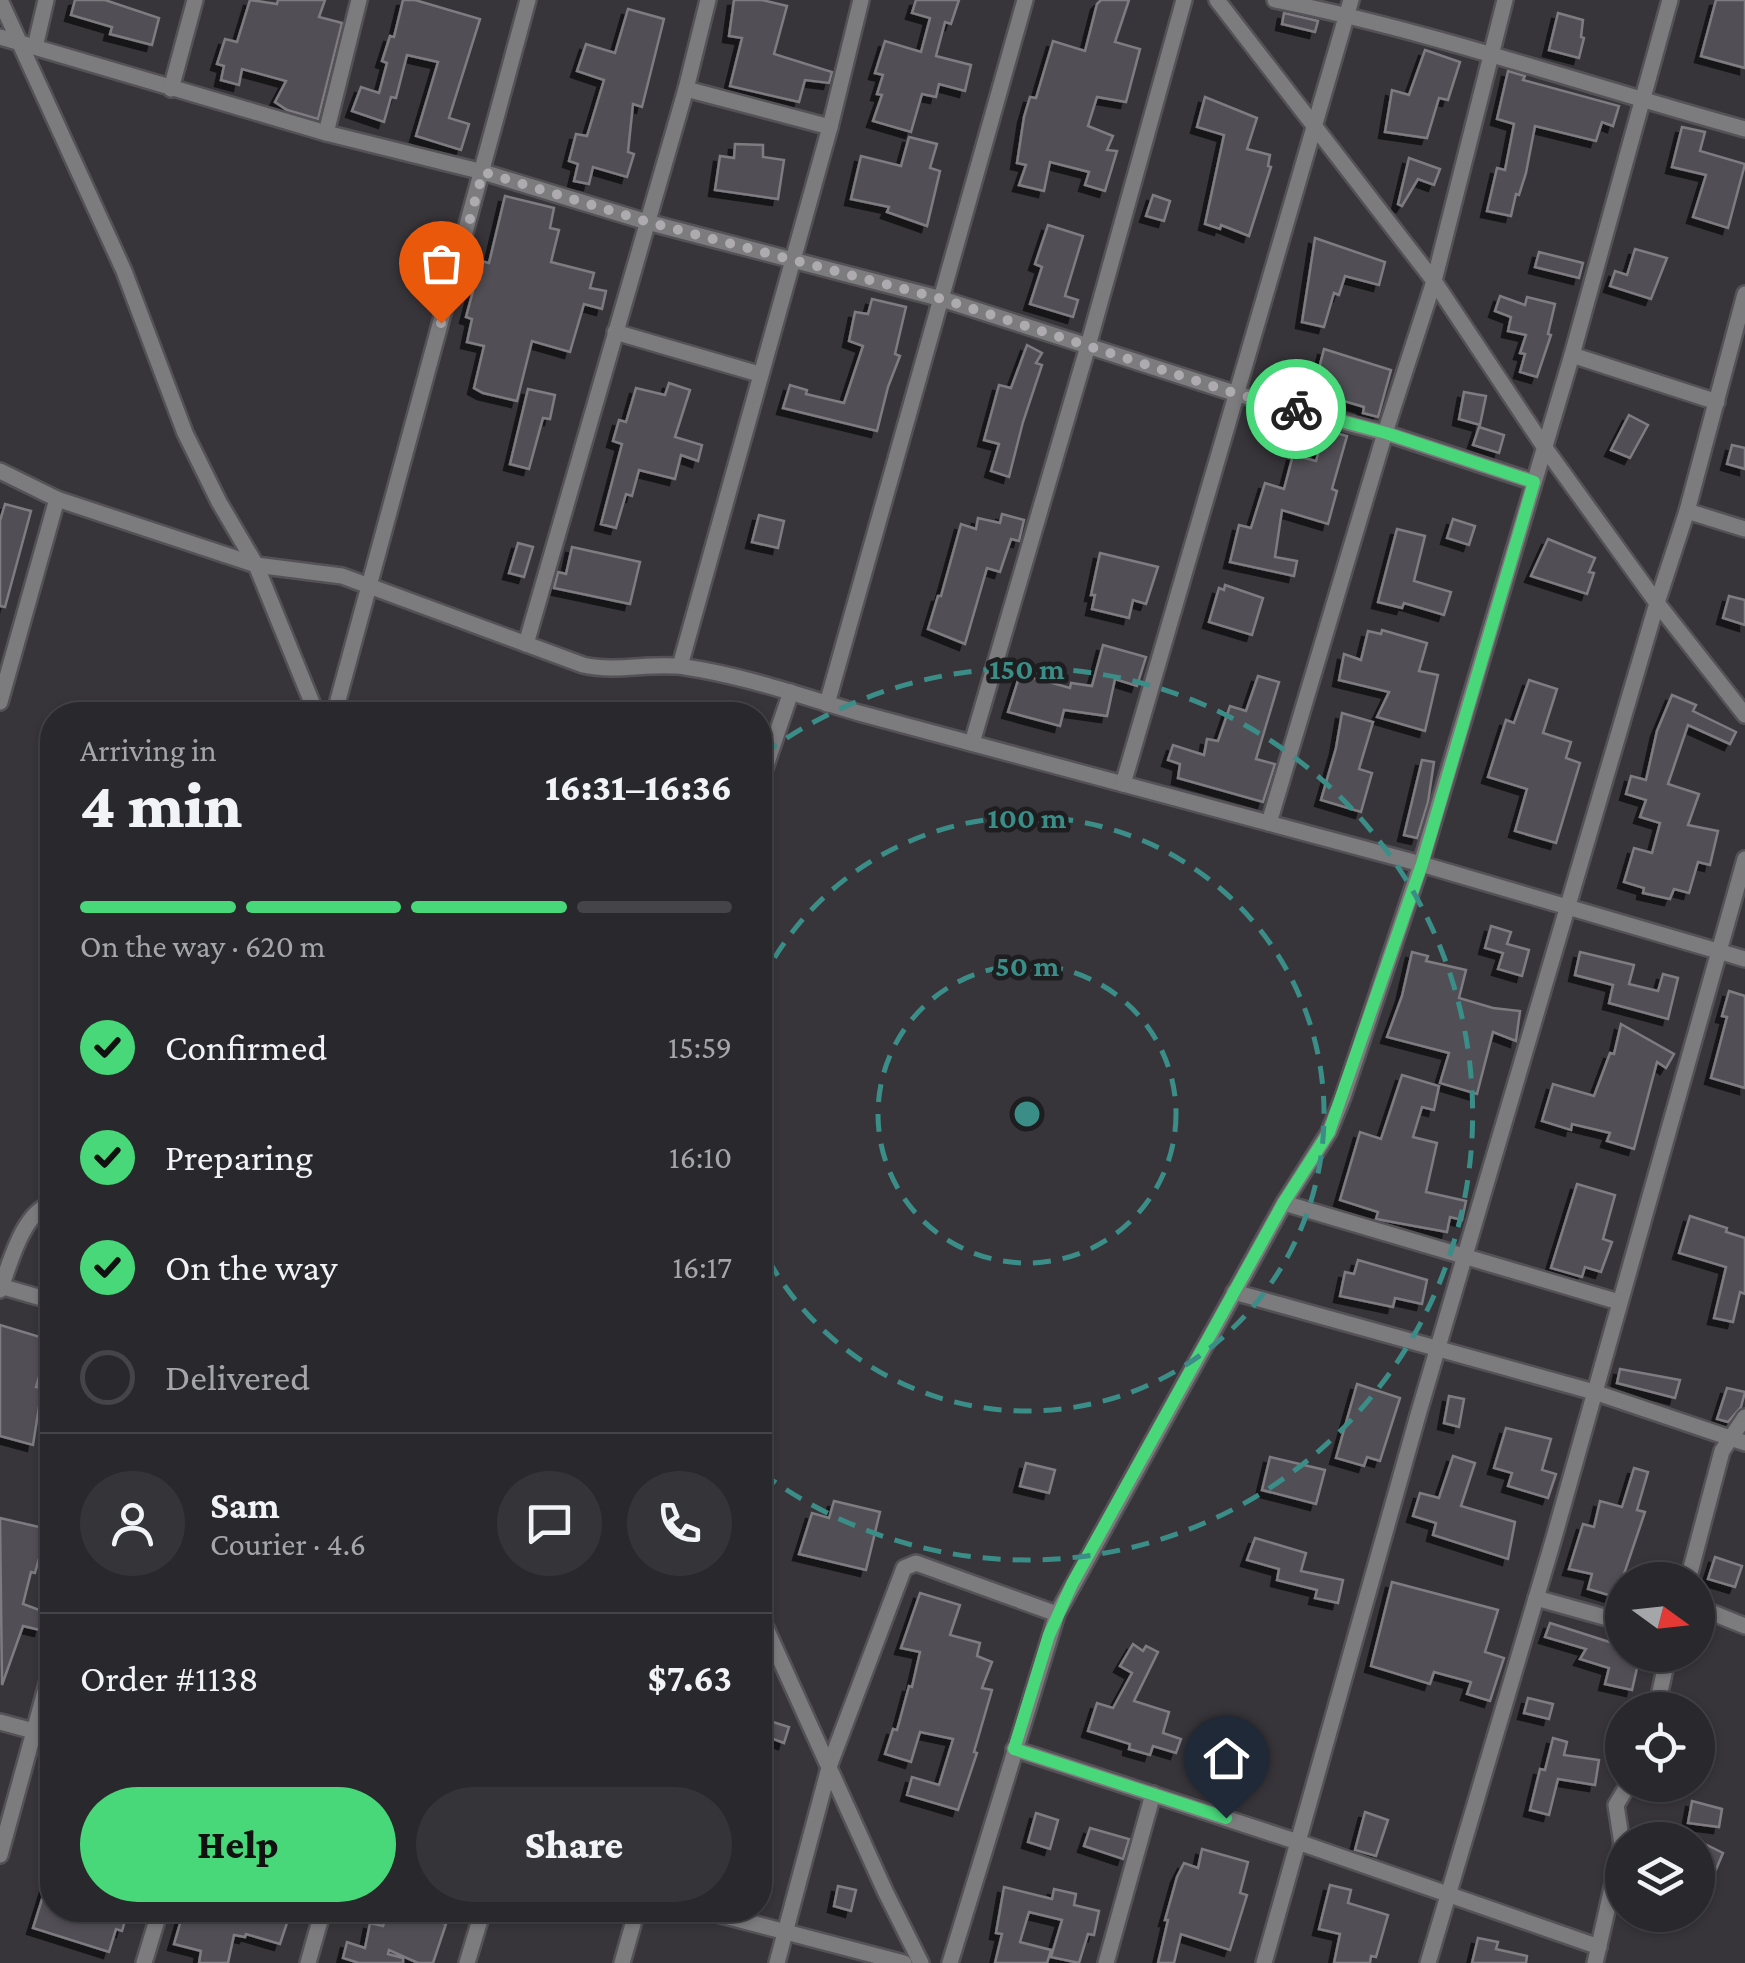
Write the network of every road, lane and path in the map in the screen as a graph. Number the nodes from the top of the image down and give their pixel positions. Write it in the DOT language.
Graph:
graph roads {
  1 [pos="0,0"];
  2 [pos="46,0"];
  3 [pos="195,0"];
  4 [pos="359,0"];
  5 [pos="528,0"];
  6 [pos="708,0"];
  7 [pos="861,0"];
  8 [pos="1026,0"];
  9 [pos="1184,0"];
  10 [pos="1217,0"];
  11 [pos="1275,0"];
  12 [pos="1505,0"];
  13 [pos="1670,0"];
  14 [pos="1349,7"];
  15 [pos="0,37"];
  16 [pos="27,45"];
  17 [pos="1489,54"];
  18 [pos="686,89"];
  19 [pos="171,90"];
  20 [pos="1641,100"];
  21 [pos="1314,122"];
  22 [pos="830,127"];
  23 [pos="1745,129"];
  24 [pos="326,133"];
  25 [pos="483,172"];
  26 [pos="648,222"];
  27 [pos="790,260"];
  28 [pos="1434,281"];
  29 [pos="1745,294"];
  30 [pos="942,299"];
  31 [pos="616,332"];
  32 [pos="1088,346"];
  33 [pos="1572,354"];
  34 [pos="759,374"];
  35 [pos="1237,394"];
  36 [pos="1717,402"];
  37 [pos="1386,433"];
  38 [pos="1545,448"];
  39 [pos="0,472"];
  40 [pos="1534,482"];
  41 [pos="56,500"];
  42 [pos="1687,511"];
  43 [pos="1745,530"];
  44 [pos="256,565"];
  45 [pos="368,588"];
  46 [pos="1657,604"];
  47 [pos="526,644"];
  48 [pos="680,666"];
  49 [pos="791,692"];
  50 [pos="0,702"];
  51 [pos="312,702"];
  52 [pos="337,702"];
  53 [pos="827,704"];
  54 [pos="1745,715"];
  55 [pos="972,744"];
  56 [pos="772,748"];
  57 [pos="1123,784"];
  58 [pos="1270,824"];
  59 [pos="1745,859"];
  60 [pos="1422,864"];
  61 [pos="1568,906"];
  62 [pos="1718,952"];
  63 [pos="1745,958"];
  64 [pos="1284,1202"];
  65 [pos="40,1209"];
  66 [pos="1466,1254"];
  67 [pos="0,1288"];
  68 [pos="1234,1292"];
  69 [pos="40,1299"];
  70 [pos="1619,1302"];
  71 [pos="1438,1350"];
  72 [pos="1594,1392"];
  73 [pos="1745,1417"];
  74 [pos="1737,1440"];
  75 [pos="1692,1562"];
  76 [pos="1536,1598"];
  77 [pos="1715,1613"];
  78 [pos="1057,1614"];
  79 [pos="1605,1617"];
  80 [pos="1745,1626"];
  81 [pos="772,1641"];
  82 [pos="40,1713"];
  83 [pos="0,1722"];
  84 [pos="35,1732"];
  85 [pos="40,1733"];
  86 [pos="1014,1749"];
  87 [pos="830,1764"];
  88 [pos="1153,1794"];
  89 [pos="1618,1802"];
  90 [pos="1298,1842"];
  91 [pos="0,1855"];
  92 [pos="1448,1894"];
  93 [pos="156,1922"];
  94 [pos="320,1922"];
  95 [pos="479,1922"];
  96 [pos="633,1922"];
  97 [pos="745,1922"];
  98 [pos="785,1933"];
  99 [pos="1597,1955"];
  100 [pos="144,1963"];
  101 [pos="308,1963"];
  102 [pos="467,1963"];
  103 [pos="622,1963"];
  104 [pos="777,1963"];
  105 [pos="904,1963"];
  106 [pos="922,1963"];
  107 [pos="950,1963"];
  108 [pos="1106,1963"];
  109 [pos="1264,1963"];
  110 [pos="1428,1963"];
  1 -- 16 [label="street"];
  2 -- 16 [label="street"];
  3 -- 19 [label="street"];
  4 -- 24 [label="street"];
  5 -- 25 [label="street"];
  6 -- 18 [label="street"];
  7 -- 22 [label="street"];
  8 -- 30 [label="street"];
  9 -- 32 [label="street"];
  10 -- 21 [label="street"];
  11 -- 14 [label="street"];
  12 -- 17 [label="street"];
  13 -- 20 [label="street"];
  14 -- 17 [label="street"];
  14 -- 21 [label="street"];
  15 -- 16 [label="street"];
  16 -- 19 [label="street"];
  16 -- 44 [label="street"];
  17 -- 20 [label="street"];
  17 -- 28 [label="street"];
  18 -- 22 [label="street"];
  18 -- 26 [label="street"];
  19 -- 24 [label="street"];
  20 -- 23 [label="street"];
  20 -- 33 [label="street"];
  21 -- 28 [label="street"];
  21 -- 35 [label="street"];
  22 -- 27 [label="street"];
  24 -- 25 [label="street"];
  25 -- 26 [label="street"];
  25 -- 45 [label="street"];
  26 -- 27 [label="street"];
  26 -- 31 [label="street"];
  27 -- 30 [label="street"];
  27 -- 34 [label="street"];
  28 -- 37 [label="street"];
  28 -- 38 [label="street"];
  29 -- 36 [label="street"];
  30 -- 32 [label="street"];
  30 -- 53 [label="street"];
  31 -- 34 [label="street"];
  31 -- 47 [label="street"];
  32 -- 35 [label="street"];
  32 -- 55 [label="street"];
  33 -- 36 [label="street"];
  33 -- 38 [label="street"];
  34 -- 48 [label="street"];
  35 -- 37 [label="street"];
  35 -- 57 [label="street"];
  36 -- 42 [label="street"];
  37 -- 40 [label="street"];
  37 -- 58 [label="street"];
  38 -- 40 [label="street"];
  38 -- 46 [label="street"];
  39 -- 41 [label="street"];
  40 -- 60 [label="street"];
  41 -- 44 [label="street"];
  41 -- 50 [label="street"];
  42 -- 43 [label="street"];
  42 -- 46 [label="street"];
  44 -- 45 [label="street"];
  44 -- 51 [label="street"];
  45 -- 47 [label="street"];
  45 -- 52 [label="street"];
  46 -- 54 [label="street"];
  46 -- 61 [label="street"];
  47 -- 48 [label="street"];
  48 -- 49 [label="street"];
  49 -- 53 [label="street"];
  49 -- 56 [label="street"];
  53 -- 55 [label="street"];
  55 -- 57 [label="street"];
  57 -- 58 [label="street"];
  58 -- 60 [label="street"];
  59 -- 62 [label="street"];
  60 -- 61 [label="street"];
  60 -- 64 [label="street"];
  61 -- 62 [label="street"];
  61 -- 66 [label="street"];
  62 -- 63 [label="street"];
  62 -- 70 [label="street"];
  64 -- 66 [label="street"];
  64 -- 68 [label="street"];
  65 -- 67 [label="street"];
  66 -- 70 [label="street"];
  66 -- 71 [label="street"];
  67 -- 69 [label="street"];
  68 -- 71 [label="street"];
  68 -- 78 [label="street"];
  70 -- 72 [label="street"];
  71 -- 72 [label="street"];
  71 -- 90 [label="street"];
  72 -- 74 [label="street"];
  72 -- 76 [label="street"];
  73 -- 74 [label="street"];
  74 -- 75 [label="street"];
  76 -- 79 [label="street"];
  76 -- 92 [label="street"];
  77 -- 80 [label="street"];
  78 -- 86 [label="street"];
  78 -- 87 [label="street"];
  81 -- 87 [label="street"];
  82 -- 84 [label="street"];
  83 -- 84 [label="street"];
  84 -- 85 [label="street"];
  84 -- 91 [label="street"];
  86 -- 88 [label="street"];
  86 -- 107 [label="street"];
  87 -- 98 [label="street"];
  87 -- 106 [label="street"];
  88 -- 90 [label="street"];
  88 -- 108 [label="street"];
  89 -- 99 [label="street"];
  90 -- 92 [label="street"];
  90 -- 109 [label="street"];
  92 -- 99 [label="street"];
  92 -- 110 [label="street"];
  93 -- 100 [label="street"];
  94 -- 101 [label="street"];
  95 -- 102 [label="street"];
  96 -- 103 [label="street"];
  97 -- 98 [label="street"];
  98 -- 104 [label="street"];
  98 -- 105 [label="street"];
}
